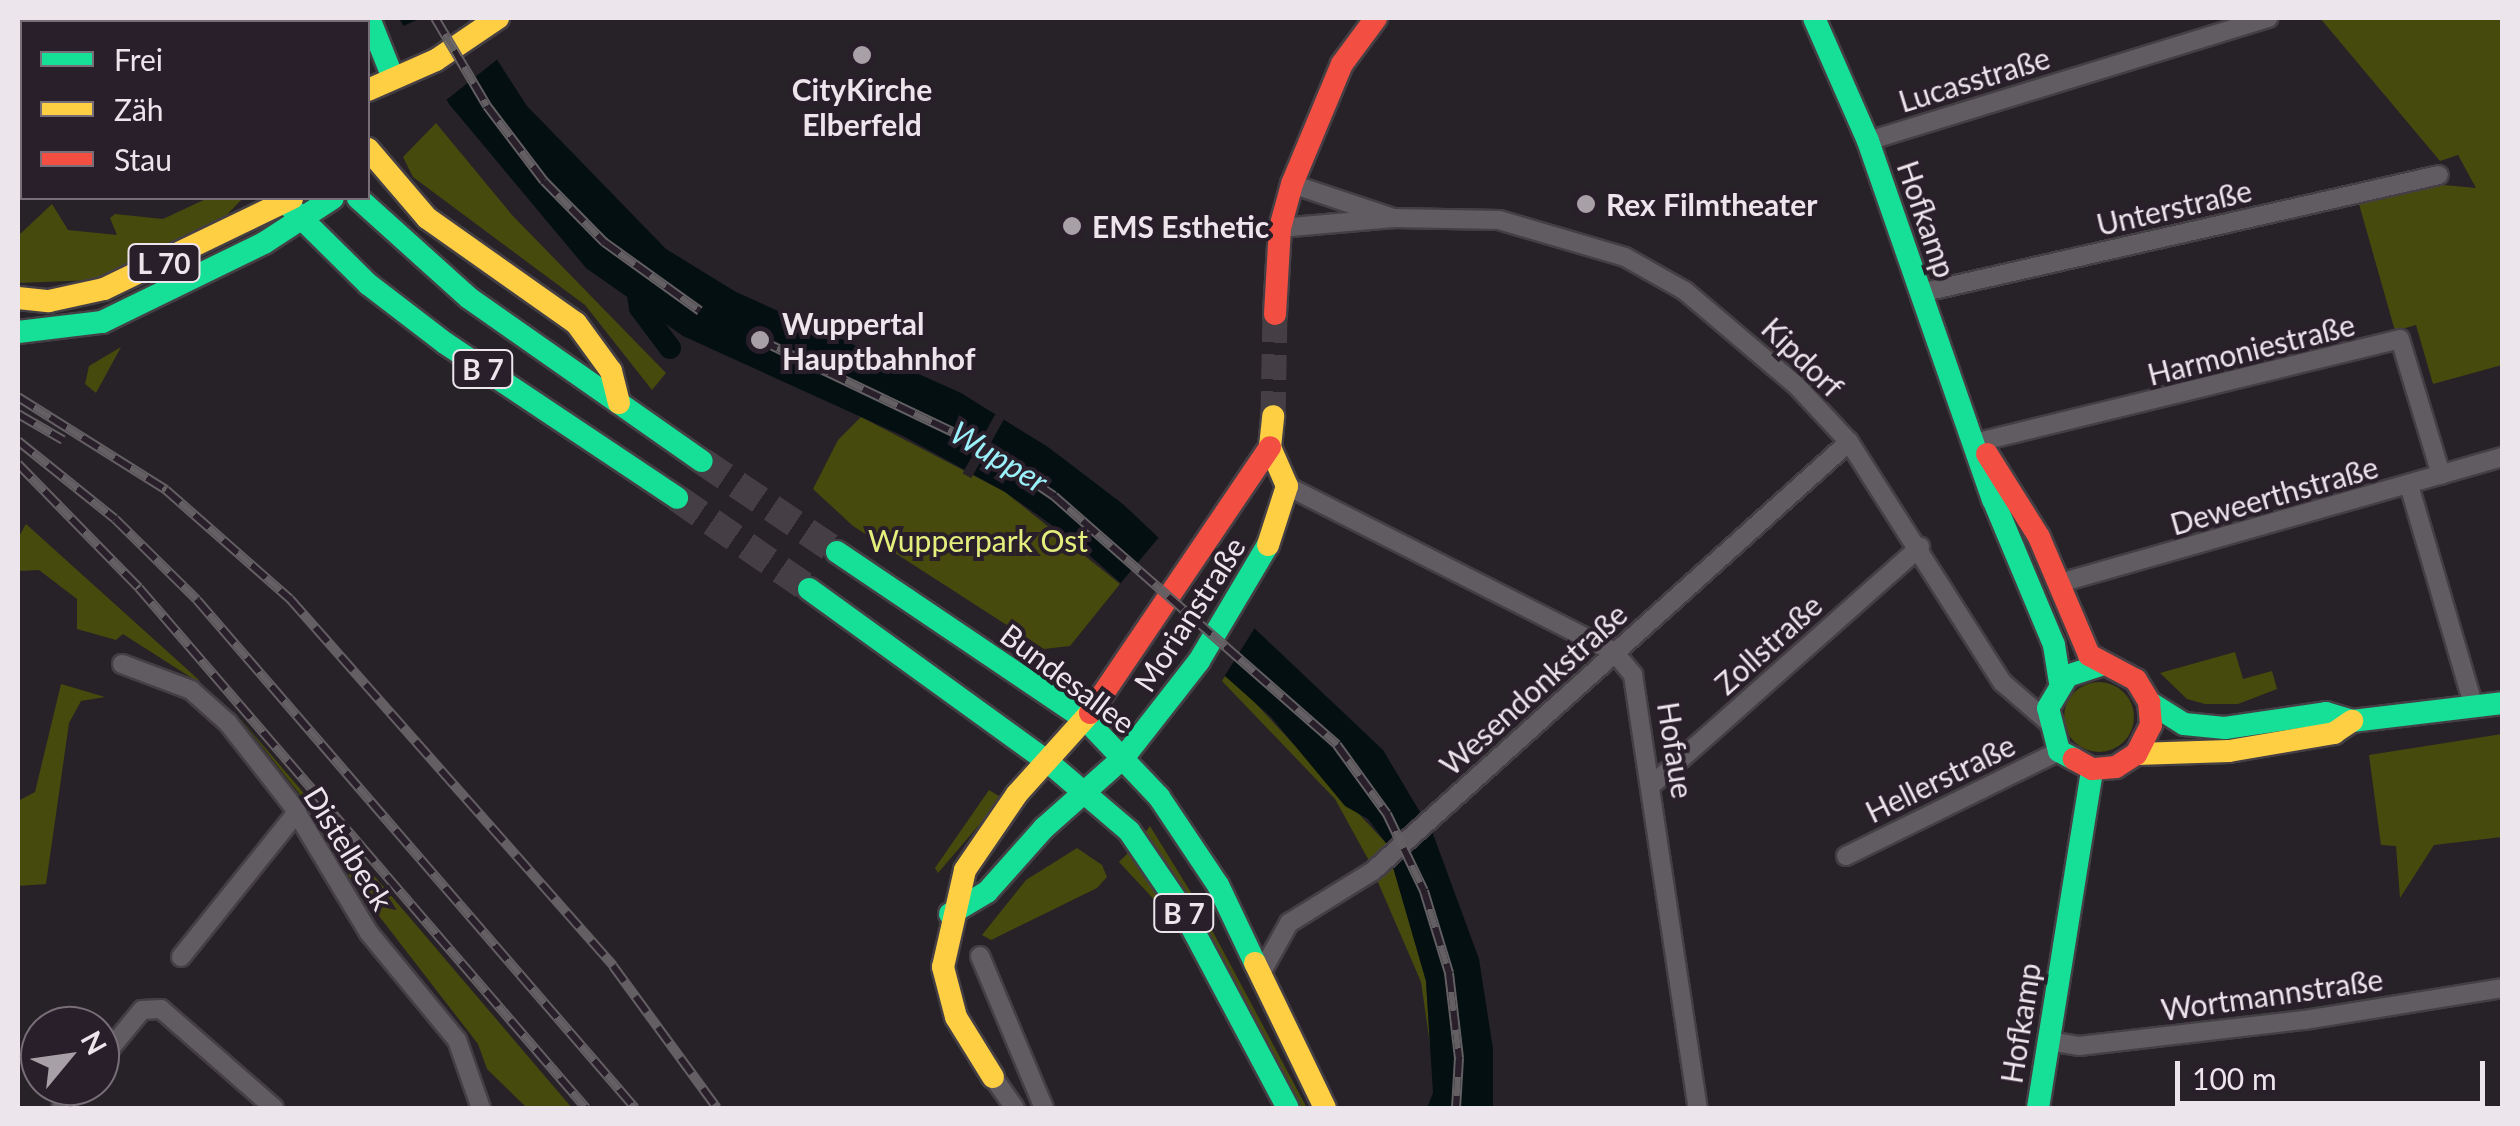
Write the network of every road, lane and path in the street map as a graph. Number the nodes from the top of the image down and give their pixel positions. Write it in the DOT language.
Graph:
graph roads {
  1 [pos="1376,18"];
  2 [pos="1814,18"];
  3 [pos="2268,18"];
  4 [pos="494,20"];
  5 [pos="370,21"];
  6 [pos="2228,23"];
  7 [pos="401,75"];
  8 [pos="370,89"];
  9 [pos="1868,141"];
  10 [pos="370,151"];
  11 [pos="2439,175"];
  12 [pos="1292,184"];
  13 [pos="284,200"];
  14 [pos="287,200"];
  15 [pos="330,200"];
  16 [pos="360,200"];
  17 [pos="1394,218"];
  18 [pos="304,221"];
  19 [pos="1280,228"];
  20 [pos="1920,293"];
  21 [pos="18,298"];
  22 [pos="1275,314"];
  23 [pos="18,332"];
  24 [pos="619,404"];
  25 [pos="1272,416"];
  26 [pos="1849,442"];
  27 [pos="1978,442"];
  28 [pos="1270,447"];
  29 [pos="2502,457"];
  30 [pos="702,461"];
  31 [pos="2441,475"];
  32 [pos="2409,485"];
  33 [pos="1288,486"];
  34 [pos="677,498"];
  35 [pos="1920,548"];
  36 [pos="837,552"];
  37 [pos="2060,583"];
  38 [pos="809,589"];
  39 [pos="2030,591"];
  40 [pos="1614,652"];
  41 [pos="122,664"];
  42 [pos="2101,665"];
  43 [pos="2060,682"];
  44 [pos="2149,702"];
  45 [pos="2502,704"];
  46 [pos="2474,708"];
  47 [pos="1086,720"];
  48 [pos="2352,721"];
  49 [pos="2048,722"];
  50 [pos="2060,751"];
  51 [pos="2136,754"];
  52 [pos="1124,757"];
  53 [pos="1047,761"];
  54 [pos="2092,769"];
  55 [pos="1654,783"];
  56 [pos="1088,792"];
  57 [pos="296,812"];
  58 [pos="1846,856"];
  59 [pos="950,914"];
  60 [pos="980,956"];
  61 [pos="182,957"];
  62 [pos="1260,975"];
  63 [pos="2502,988"];
  64 [pos="120,1037"];
  65 [pos="2048,1041"];
  66 [pos="993,1077"];
  67 [pos="274,1108"];
  68 [pos="481,1108"];
  69 [pos="1015,1108"];
  70 [pos="1044,1108"];
  71 [pos="1288,1108"];
  72 [pos="1325,1108"];
  73 [pos="1698,1108"];
  74 [pos="2038,1108"];
  1 -- 12 [label="main road"];
  2 -- 9 [label="main road, Hofkamp"];
  3 -- 6 [label="street, Lucasstraße"];
  4 -- 7 [label="main road"];
  5 -- 7 [label="main road"];
  6 -- 9 [label="street, Lucasstraße"];
  7 -- 8 [label="main road"];
  9 -- 20 [label="main road, Hofkamp"];
  10 -- 24 [label="main road"];
  11 -- 20 [label="street, Unterstraße"];
  12 -- 17 [label="street, Kipdorf"];
  12 -- 19 [label="main road"];
  13 -- 21 [label="main road, L 70"];
  14 -- 18 [label="main road, B 7"];
  15 -- 18 [label="main road, L 70"];
  16 -- 24 [label="main road, B 7"];
  17 -- 19 [label="street, Kipdorf"];
  17 -- 26 [label="street, Kipdorf"];
  18 -- 23 [label="main road, L 70"];
  18 -- 34 [label="main road, B 7"];
  19 -- 22 [label="main road"];
  20 -- 27 [label="main road, Hofkamp"];
  24 -- 30 [label="main road, B 7"];
  25 -- 28 [label="main road, Morianstraße"];
  26 -- 35 [label="street, Kipdorf"];
  26 -- 40 [label="street, Wesendonkstraße"];
  27 -- 31 [label="street, Harmoniestraße"];
  27 -- 37 [label="main road, Hofkamp"];
  27 -- 39 [label="main road, Hofkamp"];
  28 -- 33 [label="main road, Morianstraße"];
  28 -- 47 [label="main road, Morianstraße"];
  29 -- 31 [label="street, Deweerthstraße"];
  31 -- 32 [label="street, Deweerthstraße"];
  32 -- 37 [label="street, Deweerthstraße"];
  32 -- 46 [label="street"];
  33 -- 40 [label="street"];
  33 -- 52 [label="main road, Morianstraße"];
  35 -- 49 [label="street, Kipdorf"];
  35 -- 55 [label="street, Zollstraße"];
  36 -- 47 [label="main road, Bundesallee / B 7"];
  37 -- 39 [label="main road"];
  37 -- 42 [label="main road, Hofkamp"];
  38 -- 53 [label="main road, B 7"];
  39 -- 43 [label="main road, Hofkamp"];
  40 -- 55 [label="street, Hofaue"];
  40 -- 62 [label="street, Wesendonkstraße"];
  41 -- 57 [label="street, Distelbeck"];
  42 -- 43 [label="main road"];
  42 -- 44 [label="main road"];
  43 -- 49 [label="main road"];
  44 -- 48 [label="main road"];
  44 -- 51 [label="main road"];
  45 -- 46 [label="main road"];
  46 -- 48 [label="main road"];
  47 -- 52 [label="main road, Bundesallee / B 7"];
  47 -- 53 [label="main road, Morianstraße"];
  48 -- 51 [label="main road"];
  49 -- 50 [label="main road"];
  50 -- 54 [label="main road"];
  50 -- 58 [label="street, Hellerstraße"];
  51 -- 54 [label="main road"];
  52 -- 56 [label="main road, Morianstraße"];
  52 -- 62 [label="main road, Bundesallee / B 7"];
  53 -- 56 [label="main road, B 7"];
  53 -- 59 [label="main road, Morianstraße"];
  54 -- 65 [label="main road, Hofkamp"];
  55 -- 73 [label="street, Hofaue"];
  56 -- 59 [label="main road, Morianstraße"];
  56 -- 71 [label="main road, B 7"];
  57 -- 61 [label="street"];
  57 -- 68 [label="street, Distelbeck"];
  59 -- 66 [label="main road, Morianstraße"];
  60 -- 70 [label="street"];
  62 -- 72 [label="main road, Bundesallee / B 7"];
  63 -- 65 [label="street, Wortmannstraße"];
  64 -- 67 [label="street"];
  65 -- 74 [label="main road, Hofkamp"];
  66 -- 69 [label="street"];
}
